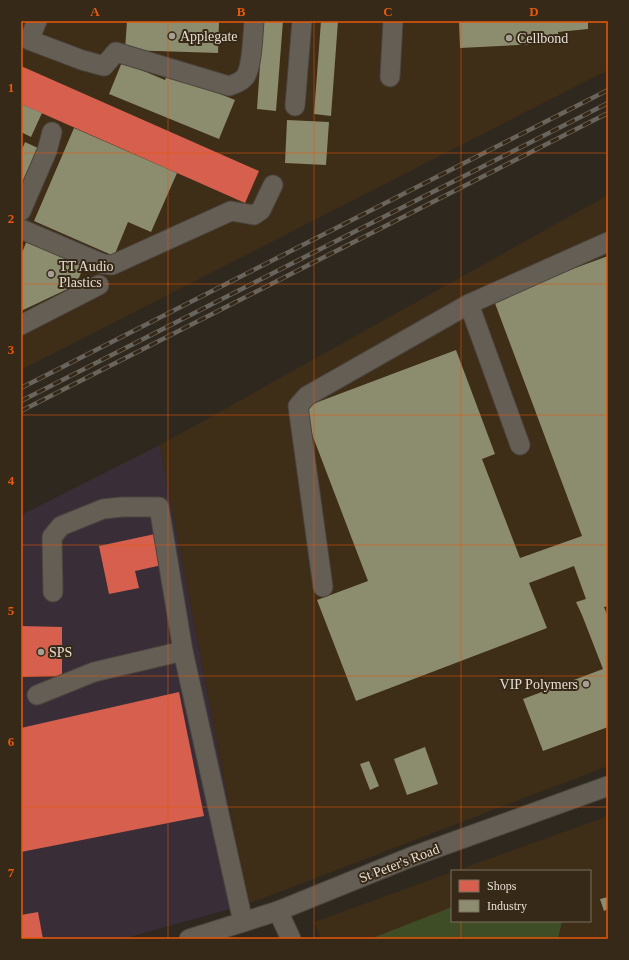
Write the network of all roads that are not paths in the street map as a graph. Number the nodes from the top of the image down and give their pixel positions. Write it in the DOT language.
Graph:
graph roads {
  1 [pos="37,21"];
  2 [pos="254,21"];
  3 [pos="302,21"];
  4 [pos="393,21"];
  5 [pos="390,77"];
  6 [pos="294,106"];
  7 [pos="52,132"];
  8 [pos="273,185"];
  9 [pos="21,211"];
  10 [pos="21,229"];
  11 [pos="608,242"];
  12 [pos="99,285"];
  13 [pos="469,304"];
  14 [pos="21,325"];
  15 [pos="520,445"];
  16 [pos="323,587"];
  17 [pos="52,592"];
  18 [pos="183,652"];
  19 [pos="37,695"];
  20 [pos="608,786"];
  21 [pos="278,911"];
  22 [pos="243,922"];
  23 [pos="189,939"];
  24 [pos="291,939"];
  1 -- 2 [label="street"];
  3 -- 6 [label="street"];
  4 -- 5 [label="street"];
  7 -- 9 [label="street"];
  8 -- 10 [label="street"];
  11 -- 13 [label="street"];
  12 -- 14 [label="street"];
  13 -- 15 [label="street"];
  13 -- 16 [label="street"];
  17 -- 18 [label="street"];
  18 -- 19 [label="street"];
  18 -- 22 [label="street"];
  20 -- 21 [label="street, St Peter's Road"];
  21 -- 22 [label="street, St Peter's Road"];
  21 -- 24 [label="street"];
  22 -- 23 [label="street, St Peter's Road"];
}
